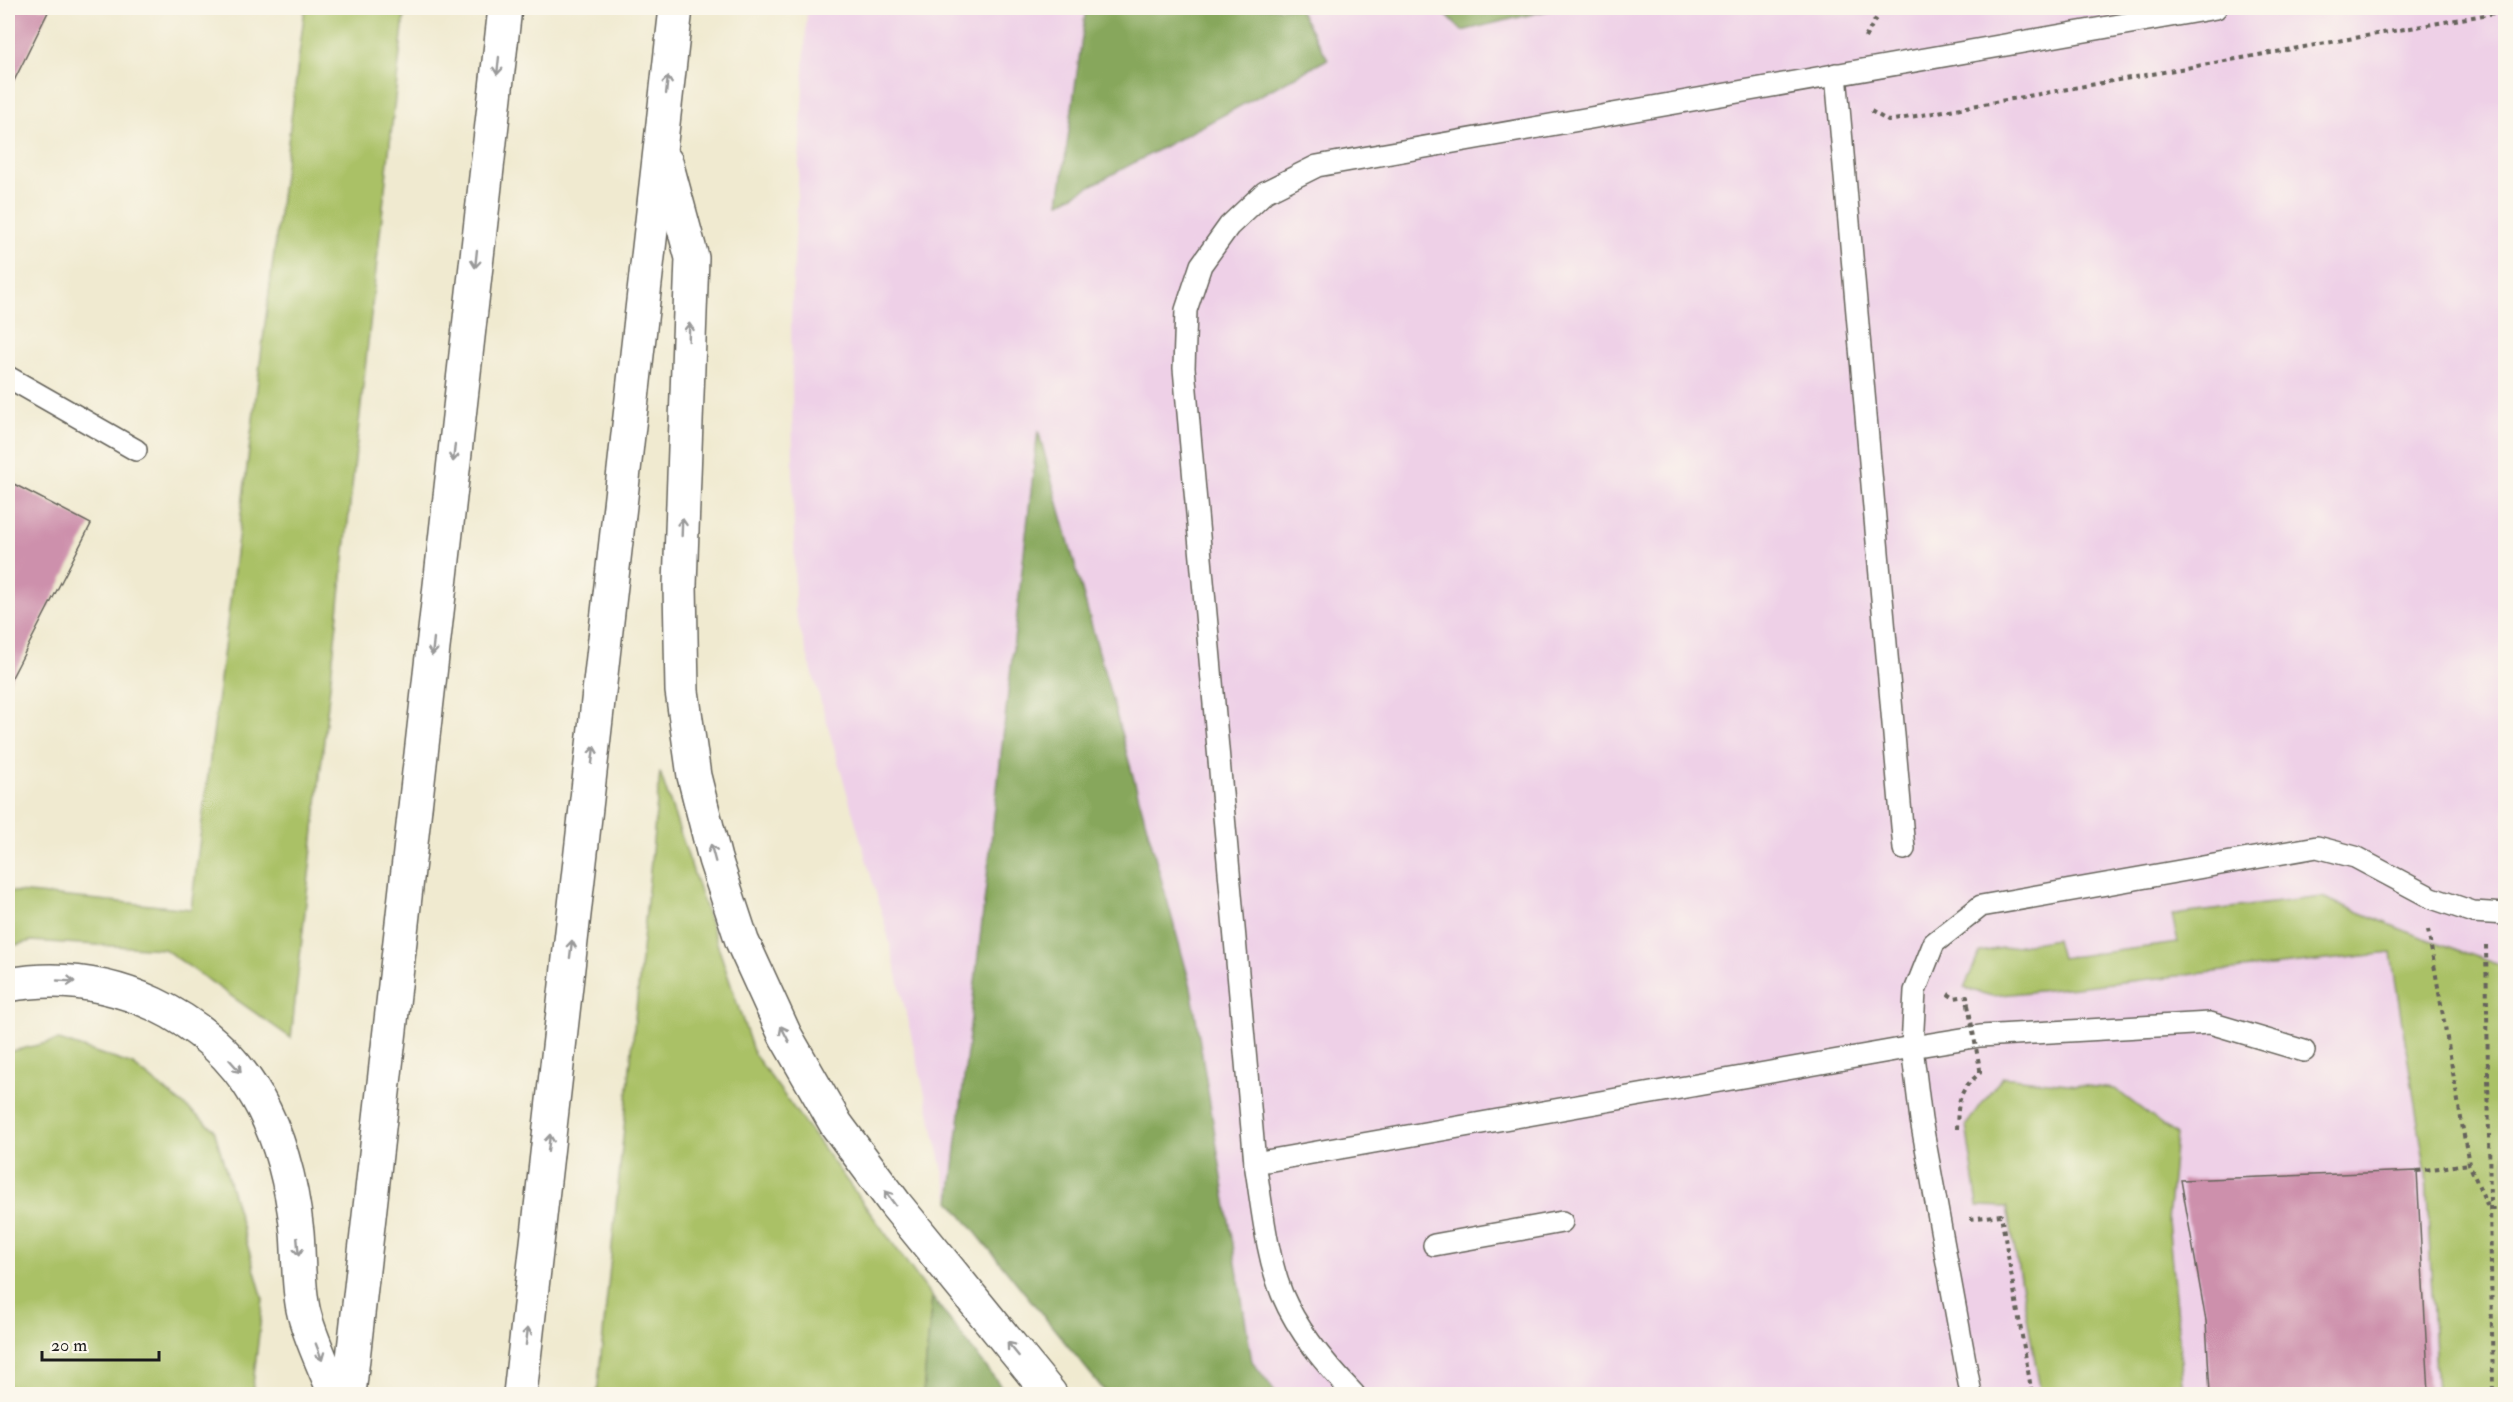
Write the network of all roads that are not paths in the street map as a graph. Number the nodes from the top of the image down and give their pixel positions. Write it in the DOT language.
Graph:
graph roads {
  1 [pos="504,8"];
  2 [pos="676,8"];
  3 [pos="2216,8"];
  4 [pos="1836,74"];
  5 [pos="661,143"];
  6 [pos="8,377"];
  7 [pos="136,450"];
  8 [pos="1904,849"];
  9 [pos="2505,914"];
  10 [pos="8,985"];
  11 [pos="1912,1047"];
  12 [pos="2304,1051"];
  13 [pos="1255,1163"];
  14 [pos="1562,1222"];
  15 [pos="1434,1245"];
  16 [pos="335,1395"];
  17 [pos="349,1395"];
  18 [pos="520,1395"];
  19 [pos="1050,1395"];
  20 [pos="1354,1395"];
  21 [pos="1971,1395"];
  1 -- 17 [label="highway, one-way"];
  5 -- 2 [label="highway, one-way"];
  3 -- 4 [label="lane"];
  4 -- 8 [label="lane"];
  4 -- 13 [label="lane"];
  18 -- 5 [label="highway, one-way"];
  19 -- 5 [label="highway, one-way"];
  6 -- 7 [label="lane"];
  9 -- 11 [label="lane"];
  10 -- 16 [label="highway, one-way"];
  11 -- 12 [label="lane"];
  11 -- 13 [label="lane"];
  11 -- 21 [label="lane"];
  13 -- 20 [label="lane"];
  14 -- 15 [label="lane"];
}
